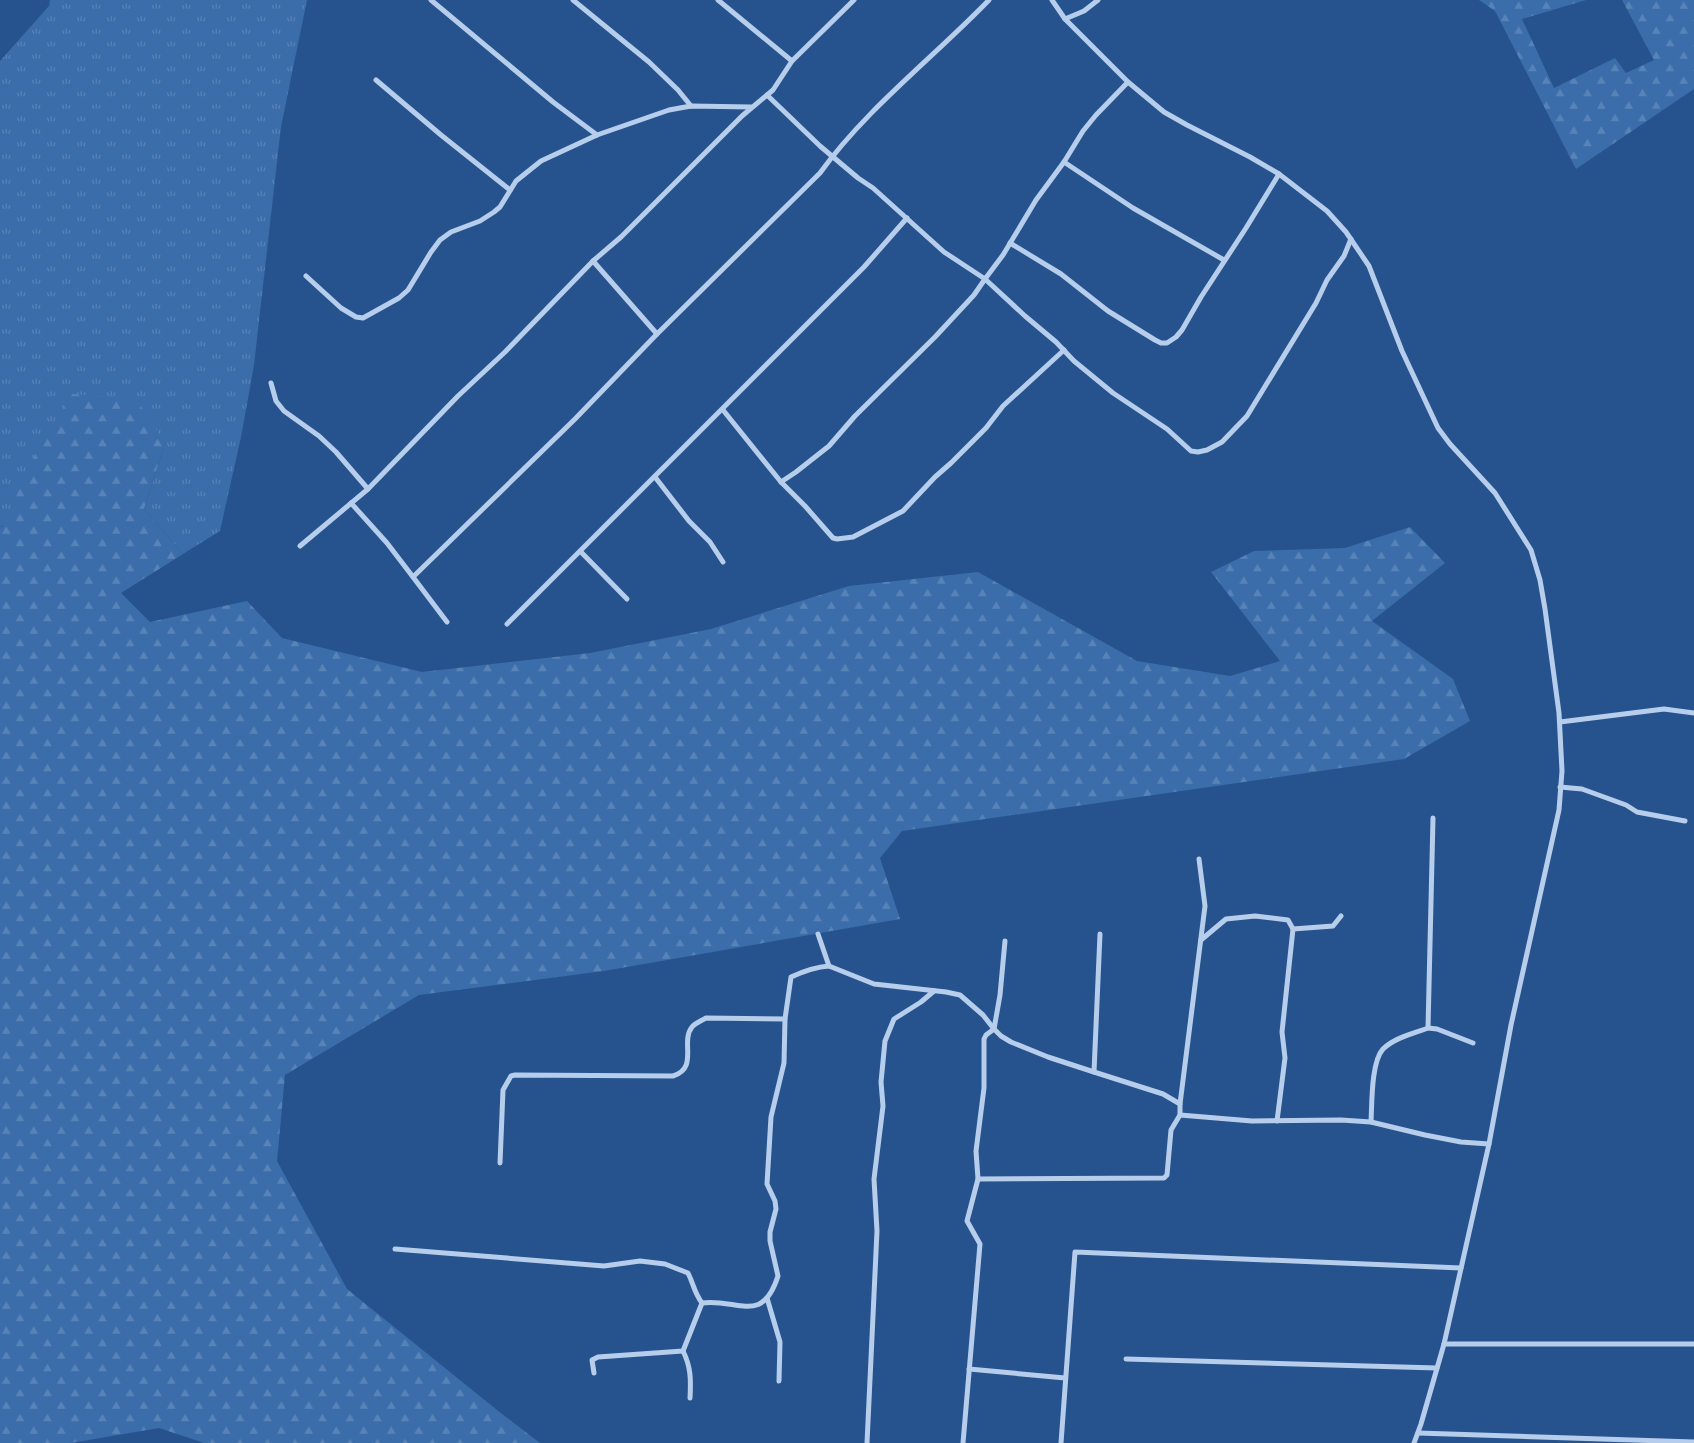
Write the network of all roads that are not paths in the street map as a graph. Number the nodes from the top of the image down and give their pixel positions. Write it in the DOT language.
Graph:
graph roads {
  1 [pos="431,0"];
  2 [pos="573,0"];
  3 [pos="718,0"];
  4 [pos="854,0"];
  5 [pos="989,0"];
  6 [pos="1052,0"];
  7 [pos="1098,0"];
  8 [pos="1065,18"];
  9 [pos="792,61"];
  10 [pos="376,80"];
  11 [pos="1128,82"];
  12 [pos="767,95"];
  13 [pos="691,106"];
  14 [pos="751,107"];
  15 [pos="597,135"];
  16 [pos="832,156"];
  17 [pos="1064,162"];
  18 [pos="1279,174"];
  19 [pos="510,190"];
  20 [pos="907,218"];
  21 [pos="1351,239"];
  22 [pos="1010,243"];
  23 [pos="1224,260"];
  24 [pos="593,261"];
  25 [pos="306,276"];
  26 [pos="986,279"];
  27 [pos="657,334"];
  28 [pos="1064,350"];
  29 [pos="271,383"];
  30 [pos="723,410"];
  31 [pos="655,477"];
  32 [pos="780,482"];
  33 [pos="368,489"];
  34 [pos="351,503"];
  35 [pos="300,546"];
  36 [pos="581,552"];
  37 [pos="723,562"];
  38 [pos="413,577"];
  39 [pos="626,599"];
  40 [pos="447,622"];
  41 [pos="507,624"];
  42 [pos="1694,712"];
  43 [pos="1560,722"];
  44 [pos="1560,787"];
  45 [pos="1433,818"];
  46 [pos="1684,821"];
  47 [pos="1200,859"];
  48 [pos="1341,916"];
  49 [pos="1293,929"];
  50 [pos="818,934"];
  51 [pos="1100,934"];
  52 [pos="1200,940"];
  53 [pos="1005,942"];
  54 [pos="829,966"];
  55 [pos="934,991"];
  56 [pos="786,1019"];
  57 [pos="1428,1028"];
  58 [pos="994,1029"];
  59 [pos="1473,1043"];
  60 [pos="1094,1072"];
  61 [pos="1180,1104"];
  62 [pos="1180,1115"];
  63 [pos="1277,1122"];
  64 [pos="1371,1122"];
  65 [pos="1488,1144"];
  66 [pos="500,1163"];
  67 [pos="978,1179"];
  68 [pos="395,1250"];
  69 [pos="1461,1268"];
  70 [pos="767,1298"];
  71 [pos="702,1303"];
  72 [pos="1444,1344"];
  73 [pos="1694,1344"];
  74 [pos="683,1351"];
  75 [pos="1126,1359"];
  76 [pos="1437,1368"];
  77 [pos="969,1370"];
  78 [pos="594,1373"];
  79 [pos="1065,1378"];
  80 [pos="779,1380"];
  81 [pos="690,1398"];
  82 [pos="1418,1433"];
  83 [pos="1694,1442"];
  84 [pos="867,1443"];
  85 [pos="963,1443"];
  86 [pos="1062,1443"];
  87 [pos="1414,1443"];
  1 -- 15 [label="street"];
  2 -- 13 [label="street"];
  3 -- 9 [label="street"];
  4 -- 9 [label="street"];
  5 -- 16 [label="street"];
  6 -- 8 [label="street"];
  7 -- 8 [label="street"];
  8 -- 11 [label="street"];
  9 -- 12 [label="street"];
  10 -- 19 [label="street"];
  11 -- 17 [label="street"];
  11 -- 18 [label="street"];
  12 -- 14 [label="street"];
  12 -- 16 [label="street"];
  13 -- 14 [label="street"];
  13 -- 15 [label="street"];
  14 -- 24 [label="street"];
  15 -- 19 [label="street"];
  16 -- 20 [label="street"];
  16 -- 27 [label="street"];
  17 -- 22 [label="street"];
  17 -- 23 [label="street"];
  18 -- 21 [label="street"];
  18 -- 23 [label="street"];
  19 -- 25 [label="street"];
  20 -- 26 [label="street"];
  20 -- 30 [label="street"];
  21 -- 28 [label="street"];
  21 -- 43 [label="street"];
  22 -- 23 [label="street"];
  22 -- 26 [label="street"];
  24 -- 27 [label="street"];
  24 -- 33 [label="street"];
  26 -- 28 [label="street"];
  26 -- 32 [label="street"];
  27 -- 38 [label="street"];
  28 -- 32 [label="street"];
  29 -- 33 [label="street"];
  30 -- 31 [label="street"];
  30 -- 32 [label="street"];
  31 -- 36 [label="street"];
  31 -- 37 [label="street"];
  33 -- 34 [label="street"];
  34 -- 35 [label="street"];
  34 -- 38 [label="street"];
  36 -- 39 [label="street"];
  36 -- 41 [label="street"];
  38 -- 40 [label="street"];
  42 -- 43 [label="street"];
  43 -- 44 [label="street"];
  44 -- 46 [label="street"];
  44 -- 65 [label="street"];
  45 -- 57 [label="street"];
  47 -- 52 [label="street"];
  48 -- 49 [label="street"];
  49 -- 52 [label="street"];
  49 -- 63 [label="street"];
  50 -- 54 [label="street"];
  51 -- 60 [label="street"];
  52 -- 61 [label="street"];
  53 -- 58 [label="street"];
  54 -- 55 [label="street"];
  54 -- 56 [label="street"];
  55 -- 58 [label="street"];
  55 -- 84 [label="street"];
  56 -- 66 [label="street"];
  56 -- 70 [label="street"];
  57 -- 59 [label="street"];
  57 -- 64 [label="street"];
  58 -- 60 [label="street"];
  58 -- 67 [label="street"];
  60 -- 61 [label="street"];
  61 -- 62 [label="street"];
  62 -- 63 [label="street"];
  62 -- 67 [label="street"];
  63 -- 64 [label="street"];
  64 -- 65 [label="street"];
  65 -- 69 [label="street"];
  67 -- 77 [label="street"];
  68 -- 71 [label="street"];
  69 -- 72 [label="street"];
  69 -- 79 [label="street"];
  70 -- 71 [label="street"];
  70 -- 80 [label="street"];
  71 -- 74 [label="street"];
  72 -- 73 [label="street"];
  72 -- 76 [label="street"];
  74 -- 78 [label="street"];
  74 -- 81 [label="street"];
  75 -- 76 [label="street"];
  76 -- 82 [label="street"];
  77 -- 79 [label="street"];
  77 -- 85 [label="street"];
  79 -- 86 [label="street"];
  82 -- 83 [label="street"];
  82 -- 87 [label="street"];
}
